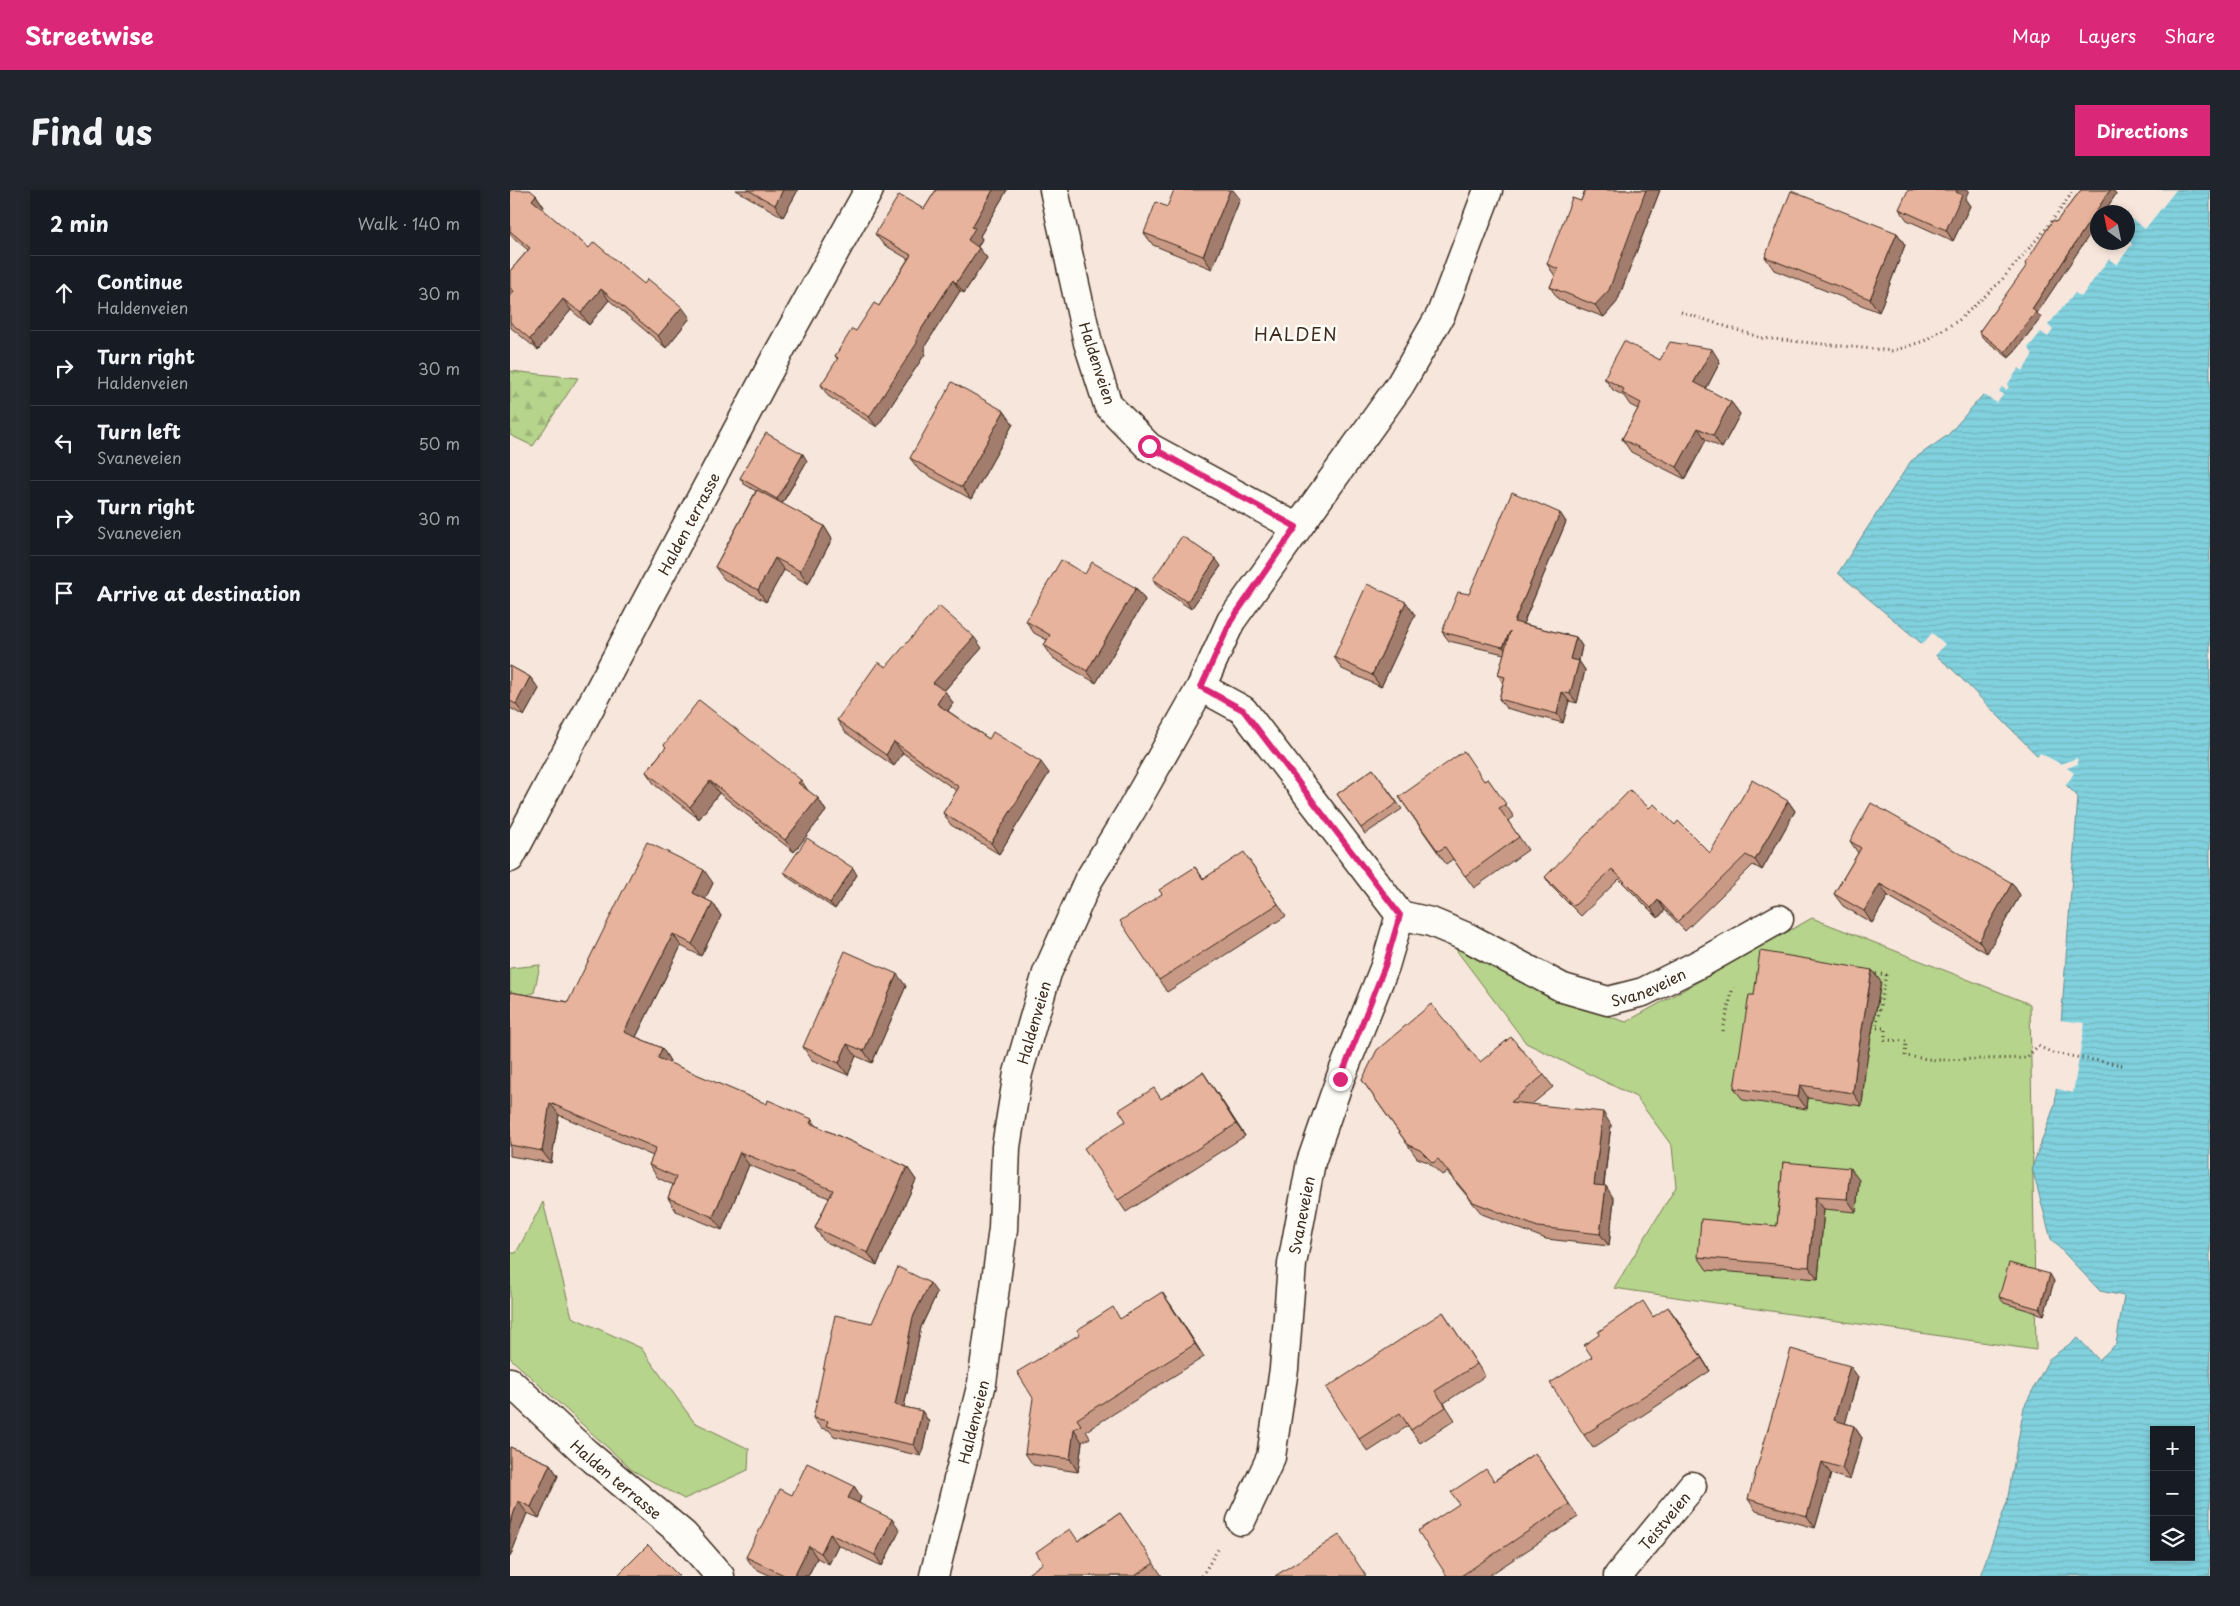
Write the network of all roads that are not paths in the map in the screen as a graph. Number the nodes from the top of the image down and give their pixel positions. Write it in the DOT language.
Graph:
graph roads {
  1 [pos="869,190"];
  2 [pos="1054,190"];
  3 [pos="1488,190"];
  4 [pos="1296,527"];
  5 [pos="1201,687"];
  6 [pos="510,858"];
  7 [pos="1400,915"];
  8 [pos="1778,919"];
  9 [pos="510,1382"];
  10 [pos="1692,1486"];
  11 [pos="1241,1522"];
  12 [pos="720,1576"];
  13 [pos="934,1576"];
  14 [pos="1618,1576"];
  1 -- 6 [label="street, Halden terrasse"];
  2 -- 4 [label="street, Haldenveien"];
  3 -- 4 [label="street, Haldenveien"];
  4 -- 5 [label="street, Haldenveien"];
  5 -- 7 [label="street"];
  5 -- 13 [label="street, Haldenveien"];
  7 -- 8 [label="street, Svaneveien"];
  7 -- 11 [label="street, Svaneveien"];
  9 -- 12 [label="street, Halden terrasse"];
  10 -- 14 [label="street, Teistveien"];
}
